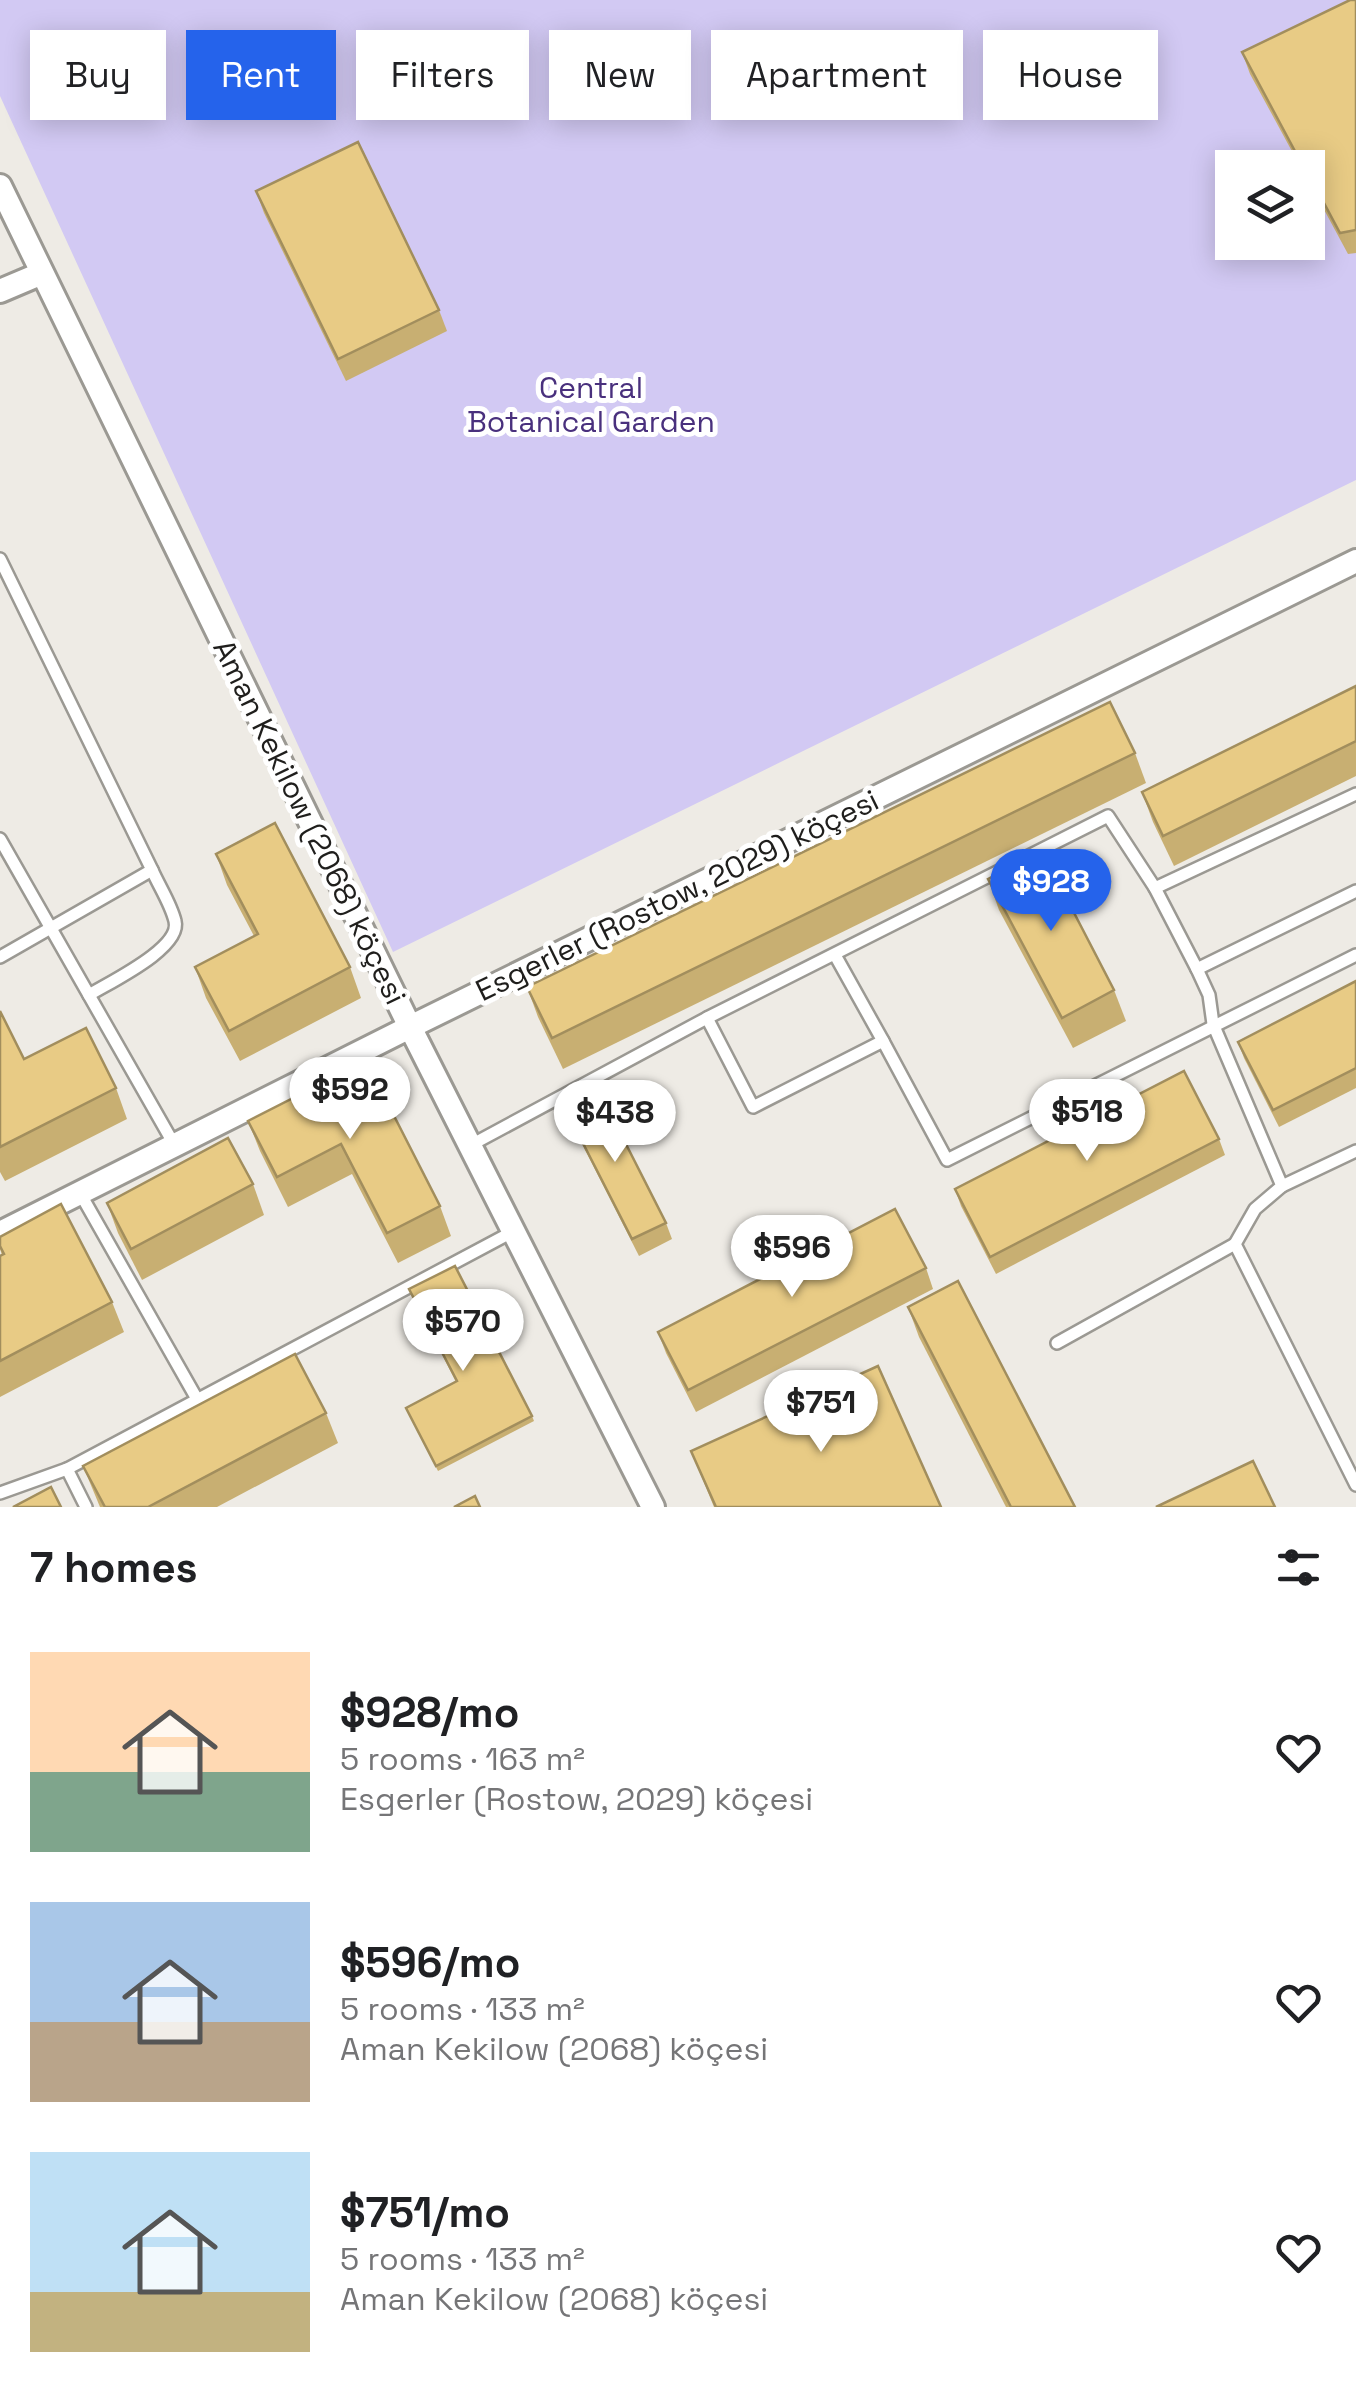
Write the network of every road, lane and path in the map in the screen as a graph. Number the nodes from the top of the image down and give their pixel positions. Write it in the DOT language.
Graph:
graph roads {
  1 [pos="0,186"];
  2 [pos="40,274"];
  3 [pos="0,291"];
  4 [pos="0,559"];
  5 [pos="1356,561"];
  6 [pos="1356,794"];
  7 [pos="0,839"];
  8 [pos="152,870"];
  9 [pos="1154,888"];
  10 [pos="1356,891"];
  11 [pos="49,930"];
  12 [pos="1356,954"];
  13 [pos="835,955"];
  14 [pos="0,957"];
  15 [pos="1197,969"];
  16 [pos="89,995"];
  17 [pos="707,1018"];
  18 [pos="1213,1024"];
  19 [pos="410,1026"];
  20 [pos="883,1042"];
  21 [pos="472,1145"];
  22 [pos="175,1146"];
  23 [pos="1356,1151"];
  24 [pos="1282,1186"];
  25 [pos="80,1193"];
  26 [pos="514,1231"];
  27 [pos="0,1233"];
  28 [pos="1235,1244"];
  29 [pos="1057,1343"];
  30 [pos="198,1399"];
  31 [pos="67,1468"];
  32 [pos="1356,1484"];
  33 [pos="0,1493"];
  34 [pos="86,1507"];
  35 [pos="654,1507"];
  1 -- 2 [label="street, Aman Kekilow (2068) köçesi"];
  2 -- 3 [label="street"];
  2 -- 19 [label="street, Aman Kekilow (2068) köçesi"];
  4 -- 8 [label="lane"];
  5 -- 19 [label="street, Esgerler (Rostow, 2029) köçesi"];
  6 -- 9 [label="lane"];
  7 -- 11 [label="lane"];
  8 -- 11 [label="lane"];
  8 -- 16 [label="lane"];
  9 -- 13 [label="lane"];
  9 -- 15 [label="lane"];
  10 -- 15 [label="lane"];
  11 -- 14 [label="lane"];
  11 -- 16 [label="lane"];
  12 -- 18 [label="lane"];
  13 -- 17 [label="lane"];
  13 -- 20 [label="lane"];
  15 -- 18 [label="lane"];
  16 -- 22 [label="lane"];
  17 -- 20 [label="lane"];
  17 -- 21 [label="lane"];
  18 -- 20 [label="lane"];
  18 -- 24 [label="lane"];
  19 -- 21 [label="street, Aman Kekilow (2068) köçesi"];
  19 -- 22 [label="street, Esgerler (Rostow, 2029) köçesi"];
  21 -- 26 [label="street, Aman Kekilow (2068) köçesi"];
  22 -- 25 [label="street, Esgerler (Rostow, 2029) köçesi"];
  23 -- 24 [label="lane"];
  24 -- 28 [label="lane"];
  25 -- 27 [label="street, Esgerler (Rostow, 2029) köçesi"];
  25 -- 30 [label="lane"];
  26 -- 30 [label="lane"];
  26 -- 35 [label="street, Aman Kekilow (2068) köçesi"];
  28 -- 29 [label="lane"];
  28 -- 32 [label="lane"];
  30 -- 31 [label="lane"];
  31 -- 33 [label="lane"];
  31 -- 34 [label="lane"];
}
